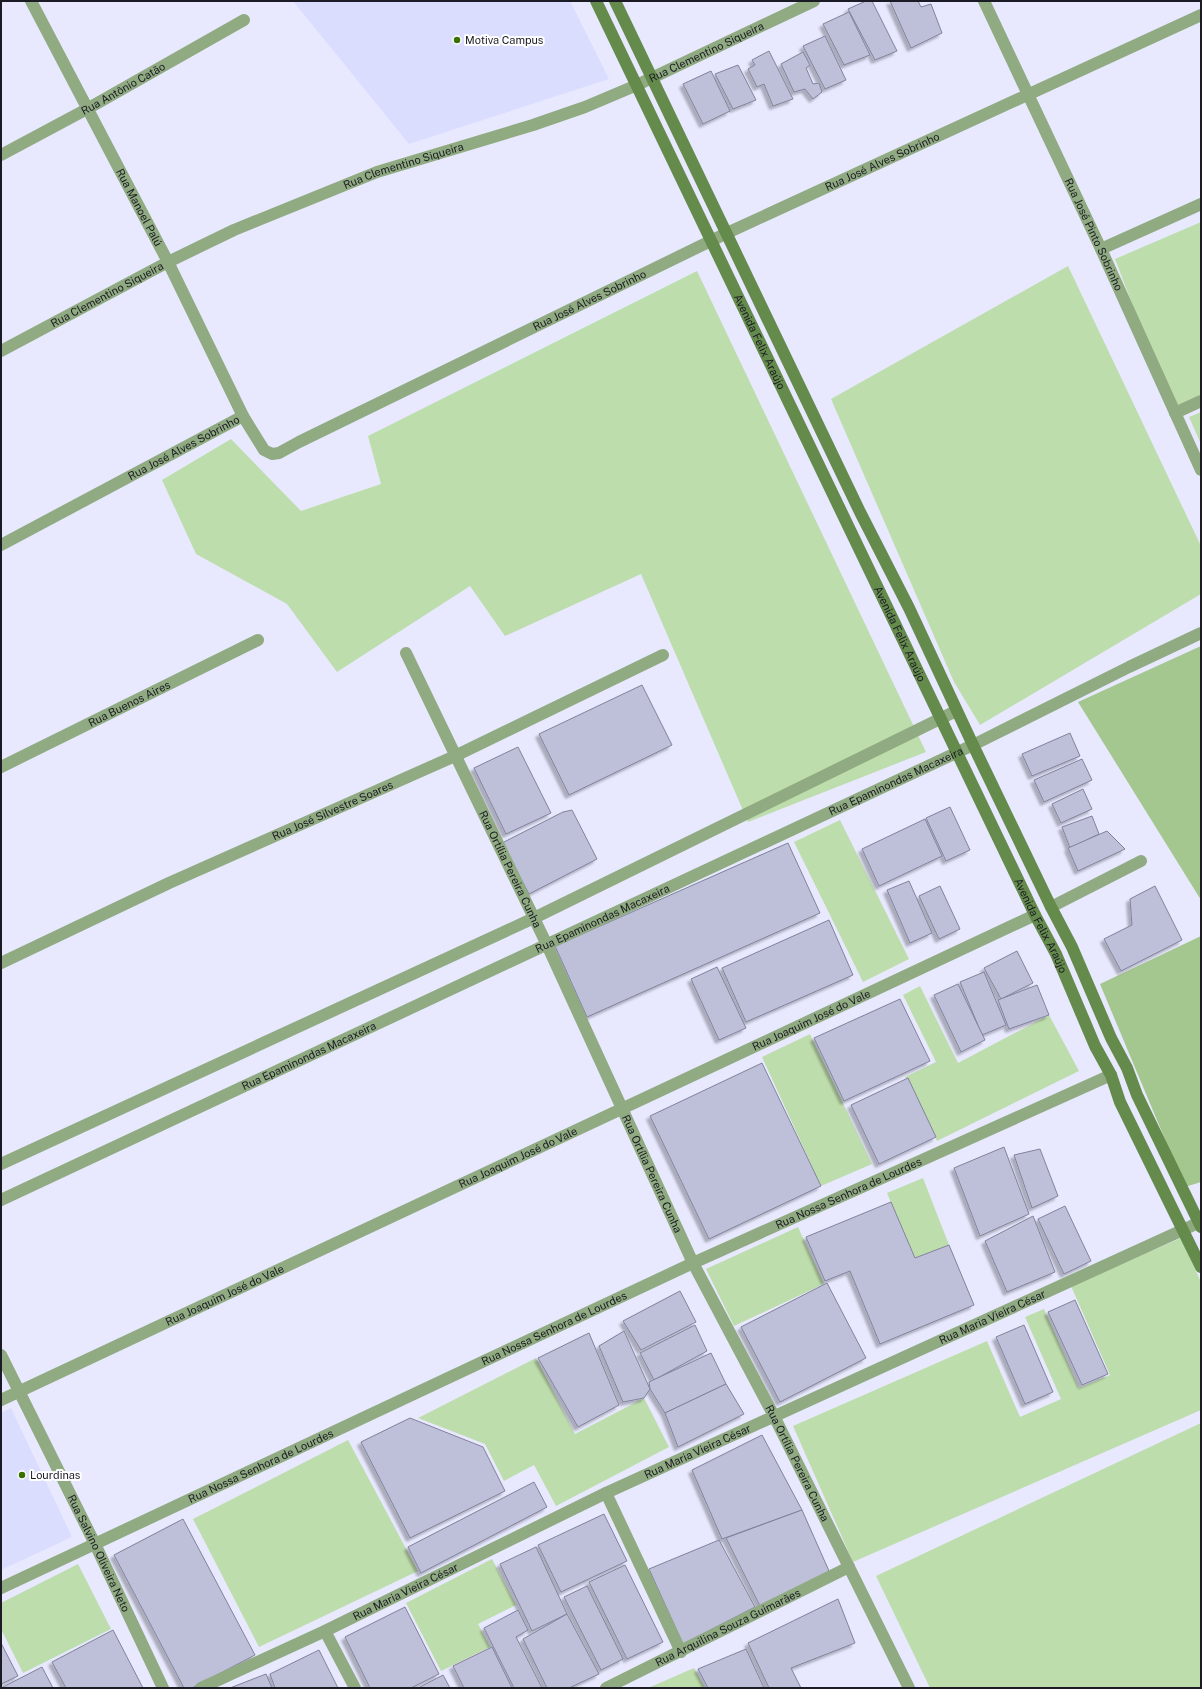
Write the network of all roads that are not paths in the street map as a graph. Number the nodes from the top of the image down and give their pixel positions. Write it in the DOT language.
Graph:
graph roads {
  1 [pos="31,1"];
  2 [pos="596,1"];
  3 [pos="615,1"];
  4 [pos="814,1"];
  5 [pos="984,1"];
  6 [pos="1201,16"];
  7 [pos="244,20"];
  8 [pos="651,77"];
  9 [pos="637,85"];
  10 [pos="1029,93"];
  11 [pos="87,110"];
  12 [pos="1,154"];
  13 [pos="1201,204"];
  14 [pos="727,233"];
  15 [pos="712,241"];
  16 [pos="1101,249"];
  17 [pos="168,262"];
  18 [pos="1,351"];
  19 [pos="1201,400"];
  20 [pos="1175,413"];
  21 [pos="243,416"];
  22 [pos="1201,470"];
  23 [pos="1,545"];
  24 [pos="1201,633"];
  25 [pos="258,640"];
  26 [pos="406,653"];
  27 [pos="663,655"];
  28 [pos="956,711"];
  29 [pos="941,719"];
  30 [pos="973,745"];
  31 [pos="957,752"];
  32 [pos="456,756"];
  33 [pos="1,767"];
  34 [pos="1141,861"];
  35 [pos="1051,907"];
  36 [pos="1035,915"];
  37 [pos="534,918"];
  38 [pos="547,945"];
  39 [pos="1,963"];
  40 [pos="1110,1075"];
  41 [pos="622,1107"];
  42 [pos="1,1164"];
  43 [pos="1,1200"];
  44 [pos="1200,1225"];
  45 [pos="1182,1230"];
  46 [pos="693,1263"];
  47 [pos="1201,1267"];
  48 [pos="1,1355"];
  49 [pos="18,1392"];
  50 [pos="1,1400"];
  51 [pos="774,1416"];
  52 [pos="606,1493"];
  53 [pos="94,1544"];
  54 [pos="849,1567"];
  55 [pos="1,1588"];
  56 [pos="325,1631"];
  57 [pos="681,1652"];
  58 [pos="163,1688"];
  59 [pos="201,1688"];
  60 [pos="355,1688"];
  61 [pos="606,1688"];
  62 [pos="909,1688"];
  1 -- 11 [label="street, Rua Manoel Palú"];
  2 -- 9 [label="main road, Avenida Felix Araújo"];
  3 -- 8 [label="main road, Avenida Felix Araújo"];
  4 -- 8 [label="street, Rua Clementino Siqueira"];
  5 -- 10 [label="street, Rua José Pinto Sobrinho"];
  6 -- 10 [label="street, Rua José Alves Sobrinho"];
  7 -- 11 [label="street, Rua Antônio Catão"];
  8 -- 9 [label="street, Rua Clementino Siqueira"];
  8 -- 14 [label="main road, Avenida Felix Araújo"];
  9 -- 15 [label="main road, Avenida Felix Araújo"];
  9 -- 17 [label="street, Rua Clementino Siqueira"];
  10 -- 14 [label="street, Rua José Alves Sobrinho"];
  10 -- 16 [label="street, Rua José Pinto Sobrinho"];
  11 -- 12 [label="street, Rua Antônio Catão"];
  11 -- 17 [label="street, Rua Manoel Palú"];
  13 -- 16 [label="street"];
  14 -- 15 [label="street, Rua José Alves Sobrinho"];
  14 -- 28 [label="main road, Avenida Felix Araújo"];
  15 -- 21 [label="street, Rua José Alves Sobrinho"];
  15 -- 29 [label="main road, Avenida Felix Araújo"];
  16 -- 20 [label="street, Rua José Pinto Sobrinho"];
  17 -- 18 [label="street, Rua Clementino Siqueira"];
  17 -- 21 [label="street, Rua Manoel Palú"];
  19 -- 20 [label="street"];
  20 -- 22 [label="street, Rua José Pinto Sobrinho"];
  21 -- 23 [label="street, Rua José Alves Sobrinho"];
  24 -- 30 [label="street, Rua Epaminondas Macaxeira"];
  25 -- 33 [label="street, Rua Buenos Aires"];
  26 -- 32 [label="street, Rua Ortília Pereira Cunha"];
  27 -- 32 [label="street, Rua José Silvestre Soares"];
  28 -- 29 [label="street"];
  28 -- 30 [label="main road, Avenida Felix Araújo"];
  29 -- 31 [label="main road, Avenida Felix Araújo"];
  29 -- 37 [label="street"];
  30 -- 31 [label="street, Rua Epaminondas Macaxeira"];
  30 -- 35 [label="main road, Avenida Felix Araújo"];
  31 -- 36 [label="main road, Avenida Felix Araújo"];
  31 -- 38 [label="street, Rua Epaminondas Macaxeira"];
  32 -- 37 [label="street, Rua Ortília Pereira Cunha"];
  32 -- 39 [label="street, Rua José Silvestre Soares"];
  34 -- 35 [label="street"];
  35 -- 44 [label="main road, Avenida Felix Araújo"];
  36 -- 40 [label="main road, Avenida Felix Araújo"];
  36 -- 41 [label="street, Rua Joaquim José do Vale"];
  37 -- 38 [label="street, Rua Ortília Pereira Cunha"];
  37 -- 42 [label="street"];
  38 -- 41 [label="street, Rua Ortília Pereira Cunha"];
  38 -- 43 [label="street, Rua Epaminondas Macaxeira"];
  40 -- 45 [label="main road, Avenida Felix Araújo"];
  40 -- 46 [label="street, Rua Nossa Senhora de Lourdes"];
  41 -- 46 [label="street, Rua Ortília Pereira Cunha"];
  41 -- 49 [label="street, Rua Joaquim José do Vale"];
  44 -- 45 [label="street, Rua Maria Vieira César"];
  45 -- 47 [label="main road, Avenida Felix Araújo"];
  45 -- 51 [label="street, Rua Maria Vieira César"];
  46 -- 51 [label="street, Rua Ortília Pereira Cunha"];
  46 -- 53 [label="street, Rua Nossa Senhora de Lourdes"];
  48 -- 49 [label="street, Rua Salvino Oliveira Neto"];
  49 -- 50 [label="street, Rua Joaquim José do Vale"];
  49 -- 53 [label="street, Rua Salvino Oliveira Neto"];
  51 -- 52 [label="street, Rua Maria Vieira César"];
  51 -- 54 [label="street, Rua Ortília Pereira Cunha"];
  52 -- 56 [label="street, Rua Maria Vieira César"];
  52 -- 57 [label="street"];
  53 -- 55 [label="street, Rua Nossa Senhora de Lourdes"];
  53 -- 58 [label="street, Rua Salvino Oliveira Neto"];
  54 -- 57 [label="street, Rua Arquilina Souza Guimarães"];
  54 -- 62 [label="street, Rua Ortília Pereira Cunha"];
  56 -- 59 [label="street, Rua Maria Vieira César"];
  56 -- 60 [label="street"];
  57 -- 61 [label="street, Rua Arquilina Souza Guimarães"];
}
